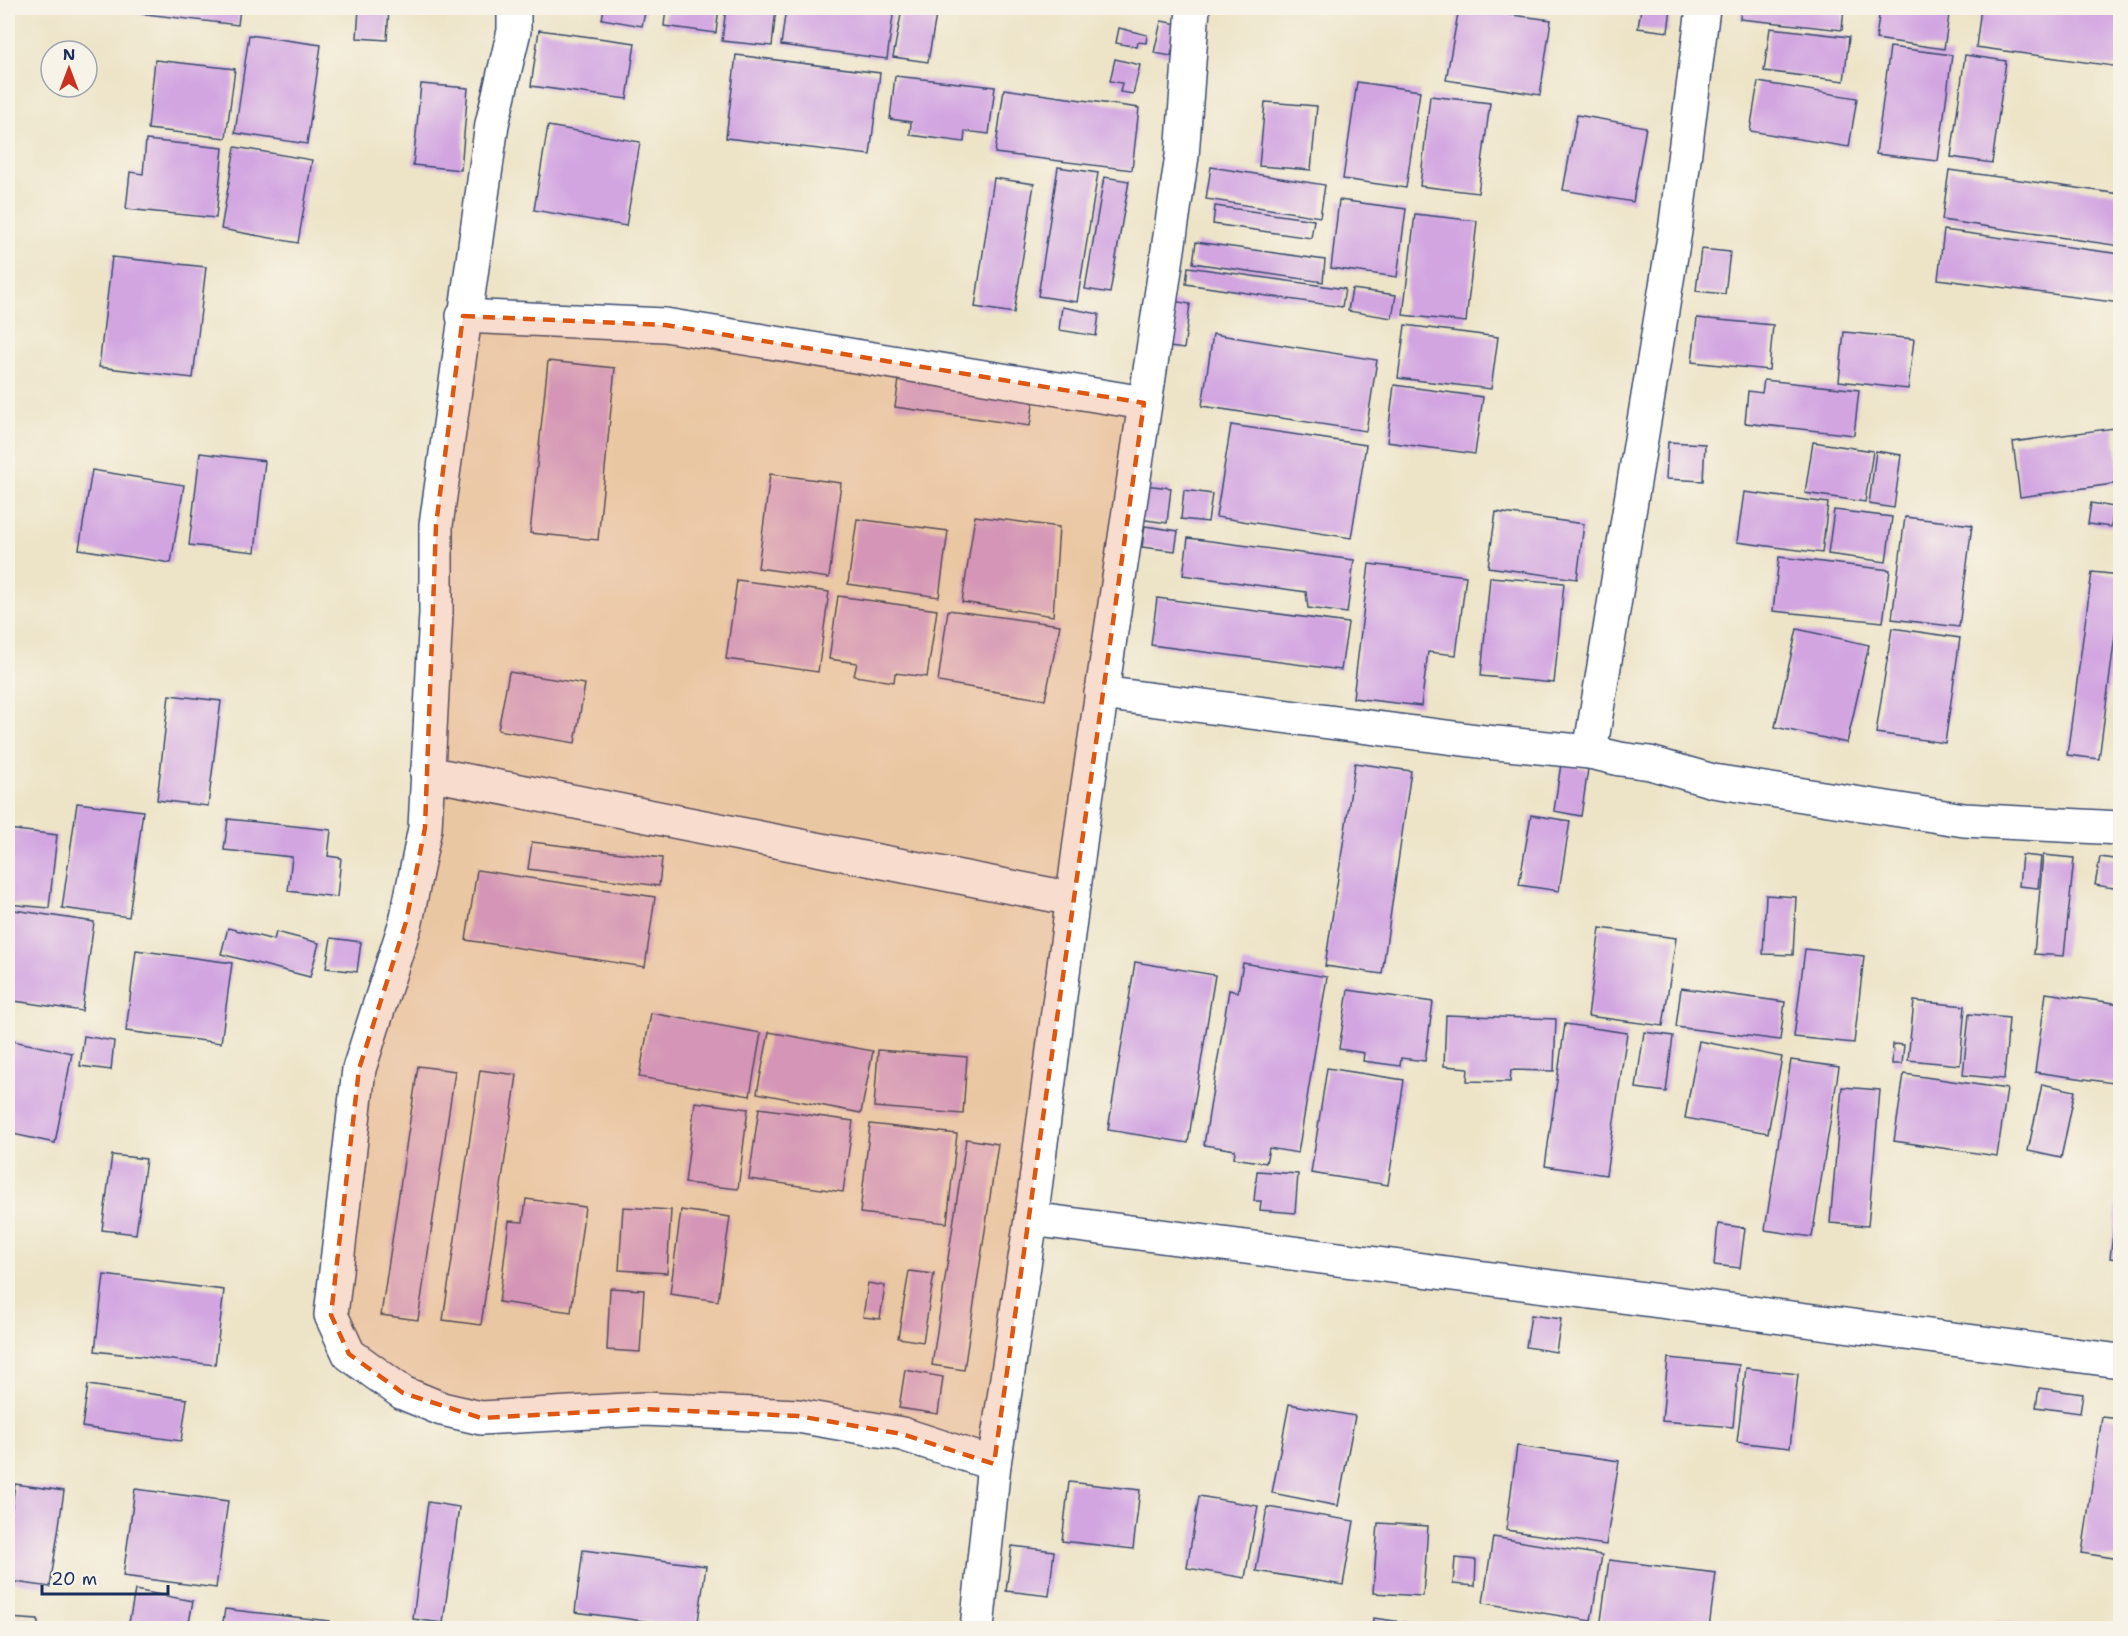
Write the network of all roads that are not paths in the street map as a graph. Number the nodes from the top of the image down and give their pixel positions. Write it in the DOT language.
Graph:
graph roads {
  1 [pos="514,8"];
  2 [pos="1193,8"];
  3 [pos="1703,8"];
  4 [pos="464,316"];
  5 [pos="1144,403"];
  6 [pos="1101,693"];
  7 [pos="1590,752"];
  8 [pos="427,773"];
  9 [pos="2121,828"];
  10 [pos="1073,899"];
  11 [pos="1031,1219"];
  12 [pos="2121,1360"];
  13 [pos="994,1464"];
  14 [pos="977,1629"];
  1 -- 4 [label="street"];
  2 -- 5 [label="street"];
  3 -- 7 [label="street"];
  4 -- 5 [label="street"];
  4 -- 8 [label="street"];
  5 -- 6 [label="street"];
  6 -- 7 [label="street"];
  6 -- 10 [label="street"];
  7 -- 9 [label="street"];
  8 -- 10 [label="street"];
  8 -- 13 [label="street"];
  10 -- 11 [label="street"];
  11 -- 12 [label="street"];
  11 -- 13 [label="street"];
  13 -- 14 [label="street"];
}
